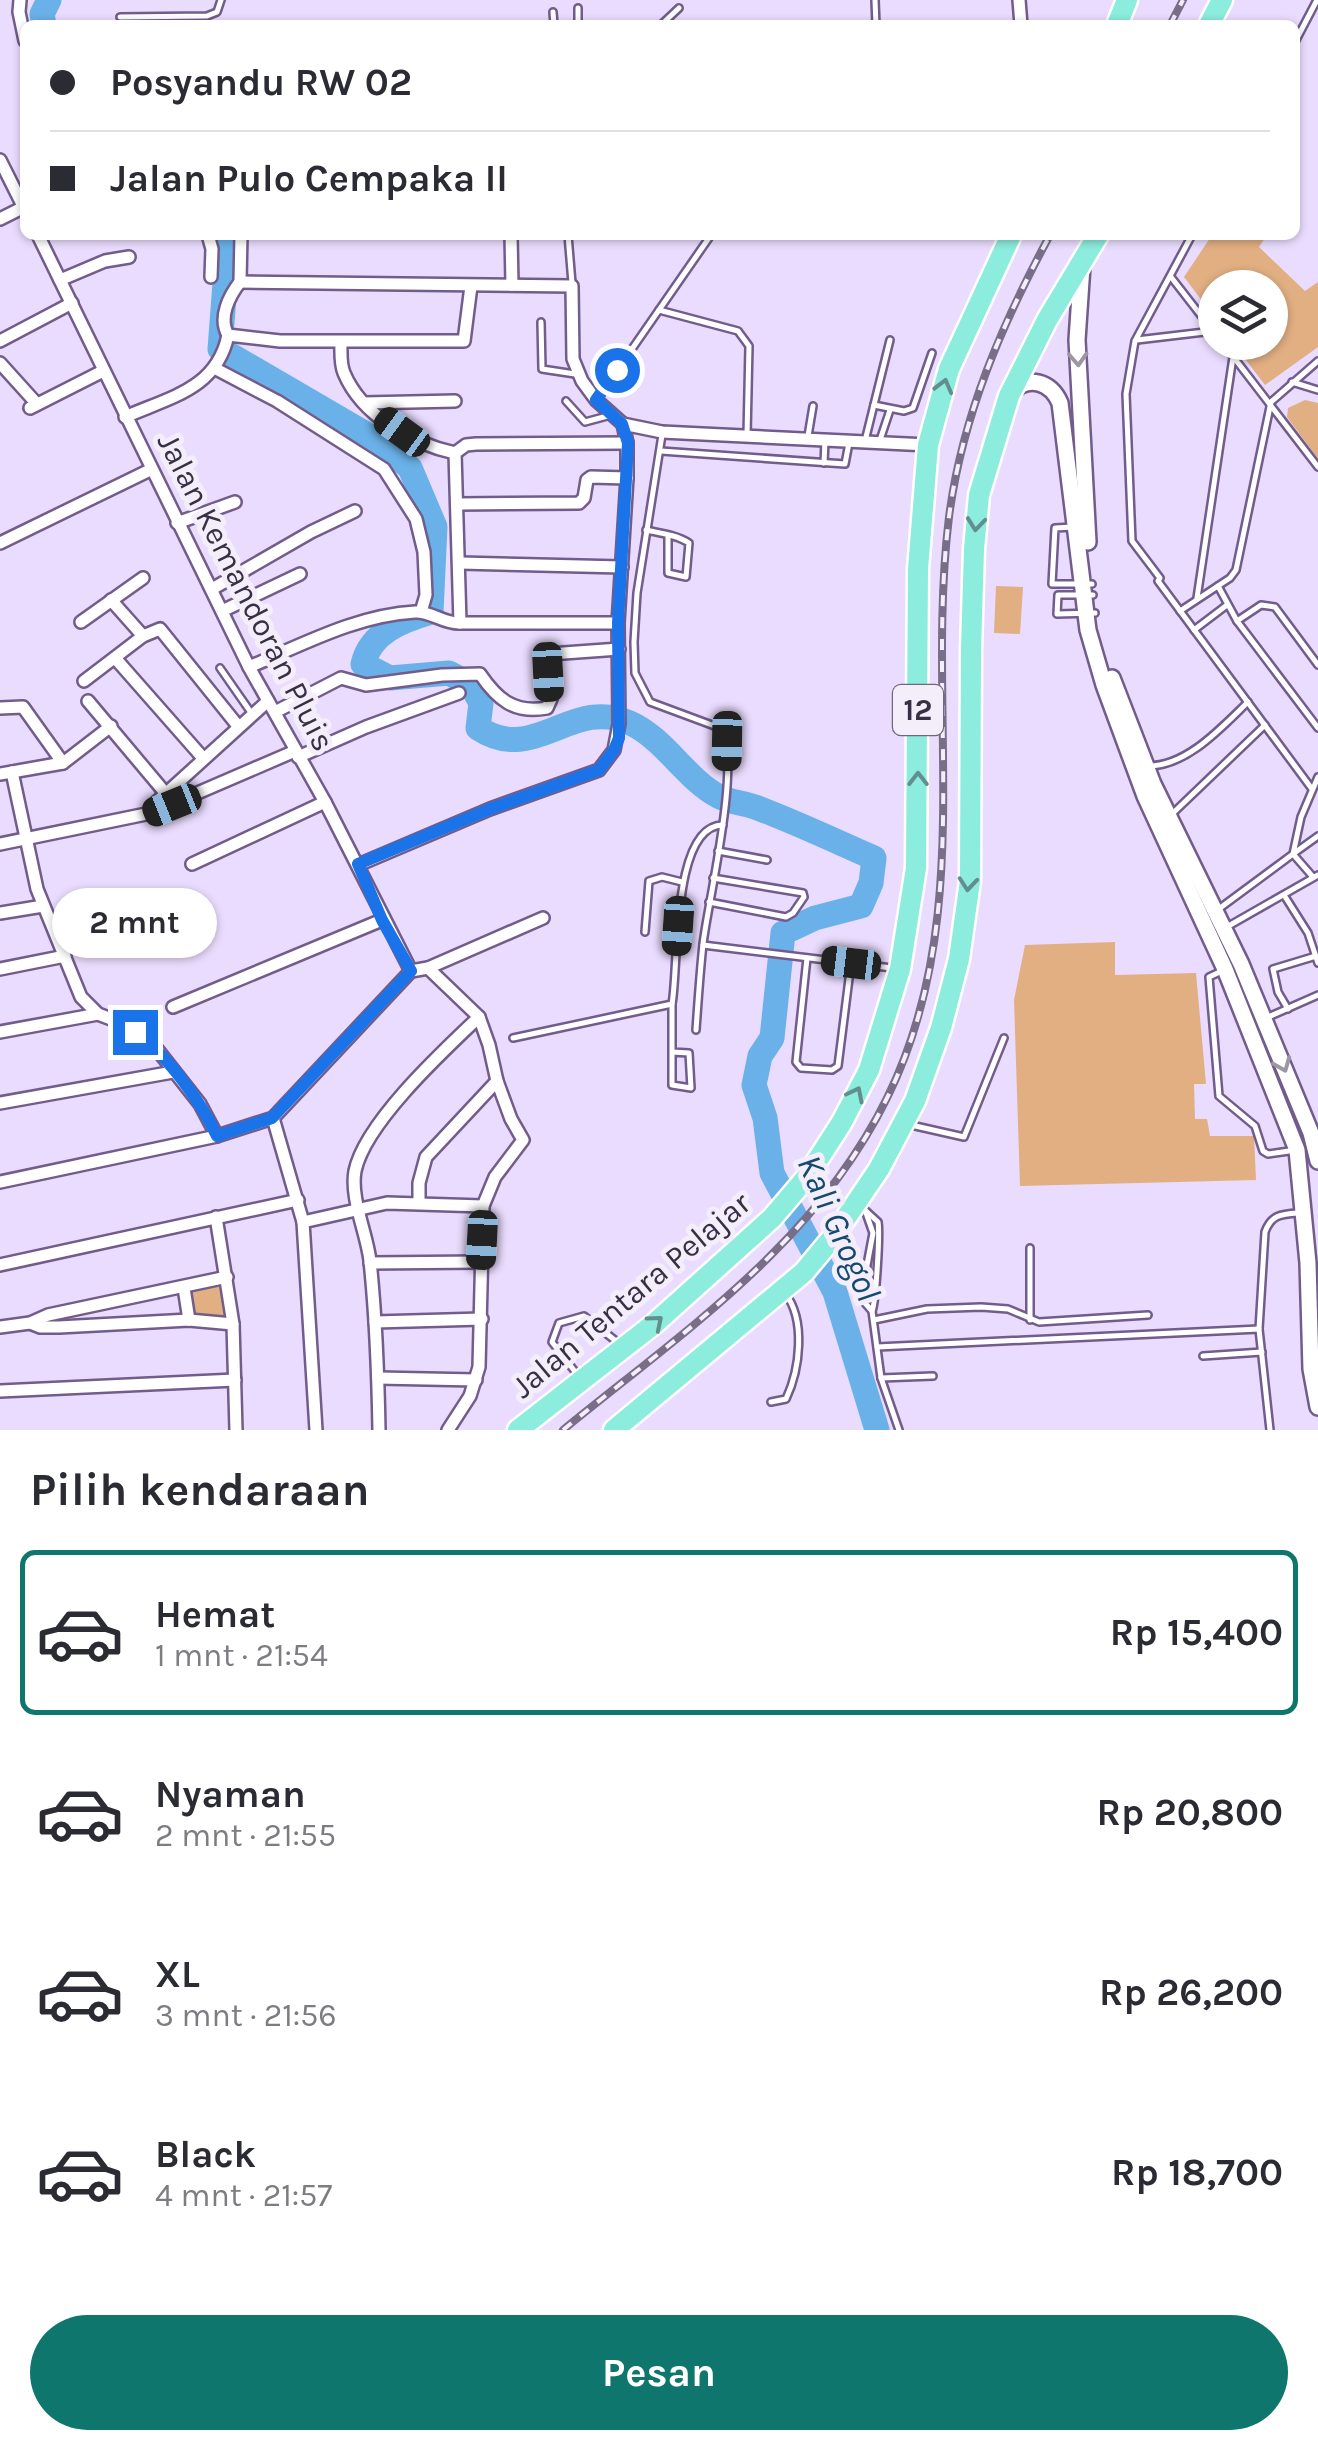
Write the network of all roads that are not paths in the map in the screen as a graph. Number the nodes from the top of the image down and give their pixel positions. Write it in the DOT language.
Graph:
graph roads {
  1 [pos="221,0"];
  2 [pos="1317,0"];
  3 [pos="578,8"];
  4 [pos="680,8"];
  5 [pos="553,12"];
  6 [pos="120,17"];
  7 [pos="554,20"];
  8 [pos="578,20"];
  9 [pos="667,20"];
  10 [pos="1300,32"];
  11 [pos="0,160"];
  12 [pos="20,200"];
  13 [pos="40,240"];
  14 [pos="208,240"];
  15 [pos="241,240"];
  16 [pos="511,240"];
  17 [pos="568,240"];
  18 [pos="707,240"];
  19 [pos="1009,240"];
  20 [pos="1095,240"];
  21 [pos="1189,240"];
  22 [pos="129,257"];
  23 [pos="1083,262"];
  24 [pos="1170,276"];
  25 [pos="211,277"];
  26 [pos="60,280"];
  27 [pos="240,282"];
  28 [pos="512,285"];
  29 [pos="471,286"];
  30 [pos="572,286"];
  31 [pos="72,303"];
  32 [pos="658,310"];
  33 [pos="1198,312"];
  34 [pos="541,322"];
  35 [pos="1198,334"];
  36 [pos="0,340"];
  37 [pos="890,340"];
  38 [pos="1136,340"];
  39 [pos="341,342"];
  40 [pos="223,352"];
  41 [pos="932,353"];
  42 [pos="1233,360"];
  43 [pos="1236,360"];
  44 [pos="1318,361"];
  45 [pos="0,363"];
  46 [pos="103,371"];
  47 [pos="578,374"];
  48 [pos="1290,382"];
  49 [pos="1318,390"];
  50 [pos="1009,396"];
  51 [pos="596,400"];
  52 [pos="566,401"];
  53 [pos="364,402"];
  54 [pos="455,402"];
  55 [pos="1271,402"];
  56 [pos="874,405"];
  57 [pos="813,406"];
  58 [pos="890,410"];
  59 [pos="611,414"];
  60 [pos="125,417"];
  61 [pos="622,424"];
  62 [pos="662,432"];
  63 [pos="747,435"];
  64 [pos="808,438"];
  65 [pos="825,440"];
  66 [pos="850,440"];
  67 [pos="872,442"];
  68 [pos="628,443"];
  69 [pos="928,445"];
  70 [pos="660,451"];
  71 [pos="455,454"];
  72 [pos="824,463"];
  73 [pos="1318,466"];
  74 [pos="150,470"];
  75 [pos="627,478"];
  76 [pos="235,502"];
  77 [pos="458,504"];
  78 [pos="355,511"];
  79 [pos="177,524"];
  80 [pos="1081,527"];
  81 [pos="646,530"];
  82 [pos="668,535"];
  83 [pos="0,543"];
  84 [pos="460,563"];
  85 [pos="622,566"];
  86 [pos="300,574"];
  87 [pos="143,578"];
  88 [pos="1218,586"];
  89 [pos="212,589"];
  90 [pos="1088,589"];
  91 [pos="1197,598"];
  92 [pos="111,600"];
  93 [pos="1227,605"];
  94 [pos="222,611"];
  95 [pos="1180,611"];
  96 [pos="426,613"];
  97 [pos="1091,614"];
  98 [pos="1236,621"];
  99 [pos="81,622"];
  100 [pos="460,623"];
  101 [pos="618,623"];
  102 [pos="1194,630"];
  103 [pos="142,636"];
  104 [pos="619,649"];
  105 [pos="115,658"];
  106 [pos="1318,665"];
  107 [pos="249,667"];
  108 [pos="220,668"];
  109 [pos="84,681"];
  110 [pos="459,693"];
  111 [pos="88,702"];
  112 [pos="1248,702"];
  113 [pos="271,707"];
  114 [pos="0,708"];
  115 [pos="252,714"];
  116 [pos="1265,725"];
  117 [pos="112,726"];
  118 [pos="238,726"];
  119 [pos="1318,728"];
  120 [pos="297,754"];
  121 [pos="203,758"];
  122 [pos="63,763"];
  123 [pos="1147,766"];
  124 [pos="6,774"];
  125 [pos="1318,778"];
  126 [pos="1312,789"];
  127 [pos="167,795"];
  128 [pos="325,802"];
  129 [pos="142,813"];
  130 [pos="1168,817"];
  131 [pos="723,825"];
  132 [pos="1318,836"];
  133 [pos="25,840"];
  134 [pos="0,844"];
  135 [pos="718,851"];
  136 [pos="1293,854"];
  137 [pos="767,860"];
  138 [pos="192,864"];
  139 [pos="358,864"];
  140 [pos="1316,876"];
  141 [pos="713,878"];
  142 [pos="682,882"];
  143 [pos="1284,895"];
  144 [pos="709,902"];
  145 [pos="43,906"];
  146 [pos="0,913"];
  147 [pos="1208,916"];
  148 [pos="543,918"];
  149 [pos="382,920"];
  150 [pos="645,932"];
  151 [pos="1218,935"];
  152 [pos="703,945"];
  153 [pos="65,956"];
  154 [pos="804,957"];
  155 [pos="1317,960"];
  156 [pos="851,963"];
  157 [pos="1233,966"];
  158 [pos="0,968"];
  159 [pos="428,968"];
  160 [pos="900,968"];
  161 [pos="411,971"];
  162 [pos="1318,994"];
  163 [pos="672,1004"];
  164 [pos="172,1007"];
  165 [pos="1288,1009"];
  166 [pos="98,1014"];
  167 [pos="479,1017"];
  168 [pos="1264,1019"];
  169 [pos="696,1030"];
  170 [pos="0,1032"];
  171 [pos="513,1038"];
  172 [pos="1004,1038"];
  173 [pos="672,1052"];
  174 [pos="173,1072"];
  175 [pos="496,1082"];
  176 [pos="0,1103"];
  177 [pos="272,1118"];
  178 [pos="904,1123"];
  179 [pos="217,1136"];
  180 [pos="1297,1150"];
  181 [pos="1316,1153"];
  182 [pos="0,1182"];
  183 [pos="298,1200"];
  184 [pos="419,1202"];
  185 [pos="483,1206"];
  186 [pos="359,1207"];
  187 [pos="860,1207"];
  188 [pos="1301,1212"];
  189 [pos="216,1217"];
  190 [pos="303,1222"];
  191 [pos="1030,1248"];
  192 [pos="481,1262"];
  193 [pos="370,1263"];
  194 [pos="0,1265"];
  195 [pos="226,1278"];
  196 [pos="1308,1284"];
  197 [pos="184,1288"];
  198 [pos="783,1292"];
  199 [pos="1318,1300"];
  200 [pos="872,1311"];
  201 [pos="1148,1315"];
  202 [pos="482,1319"];
  203 [pos="190,1320"];
  204 [pos="874,1320"];
  205 [pos="1030,1320"];
  206 [pos="375,1322"];
  207 [pos="30,1323"];
  208 [pos="233,1324"];
  209 [pos="0,1327"];
  210 [pos="1258,1328"];
  211 [pos="877,1347"];
  212 [pos="624,1348"];
  213 [pos="1262,1352"];
  214 [pos="1203,1356"];
  215 [pos="933,1376"];
  216 [pos="378,1378"];
  217 [pos="881,1378"];
  218 [pos="234,1380"];
  219 [pos="476,1380"];
  220 [pos="582,1380"];
  221 [pos="0,1391"];
  222 [pos="771,1402"];
  223 [pos="1318,1407"];
  224 [pos="236,1430"];
  225 [pos="316,1430"];
  226 [pos="380,1430"];
  227 [pos="448,1430"];
  228 [pos="518,1430"];
  229 [pos="614,1430"];
  230 [pos="899,1430"];
  231 [pos="1270,1430"];
  1 -- 6 [label="lane"];
  2 -- 10 [label="lane"];
  3 -- 8 [label="lane"];
  4 -- 9 [label="lane"];
  5 -- 7 [label="lane"];
  11 -- 12 [label="street"];
  13 -- 26 [label="street, Jalan Kemandoran Pluis"];
  14 -- 25 [label="street"];
  15 -- 27 [label="street"];
  16 -- 28 [label="street"];
  17 -- 30 [label="lane"];
  18 -- 32 [label="lane"];
  69 -- 19 [label="highway, Jalan Tentara Pelajar / 12, one-way"];
  20 -- 23 [label="highway, 12"];
  21 -- 24 [label="lane"];
  22 -- 26 [label="street"];
  23 -- 50 [label="highway, 12"];
  23 -- 80 [label="main road, one-way"];
  24 -- 33 [label="lane"];
  24 -- 38 [label="lane"];
  26 -- 31 [label="street, Jalan Kemandoran Pluis"];
  27 -- 29 [label="street"];
  27 -- 40 [label="street"];
  28 -- 29 [label="street"];
  28 -- 30 [label="street"];
  29 -- 39 [label="street"];
  30 -- 47 [label="street"];
  31 -- 36 [label="street"];
  31 -- 46 [label="street, Jalan Kemandoran Pluis"];
  32 -- 51 [label="lane"];
  32 -- 63 [label="lane"];
  34 -- 47 [label="lane"];
  35 -- 38 [label="lane"];
  37 -- 56 [label="lane"];
  38 -- 95 [label="lane"];
  39 -- 40 [label="street"];
  39 -- 53 [label="street"];
  40 -- 60 [label="street"];
  40 -- 96 [label="street"];
  41 -- 58 [label="lane"];
  42 -- 91 [label="lane"];
  43 -- 55 [label="lane"];
  44 -- 48 [label="lane"];
  45 -- 46 [label="street"];
  46 -- 60 [label="street, Jalan Kemandoran Pluis"];
  47 -- 51 [label="street"];
  48 -- 49 [label="lane"];
  48 -- 55 [label="lane"];
  50 -- 80 [label="main road"];
  50 -- 178 [label="highway, 12, one-way"];
  51 -- 59 [label="street"];
  52 -- 59 [label="lane"];
  53 -- 54 [label="street"];
  53 -- 71 [label="street"];
  55 -- 73 [label="lane"];
  55 -- 88 [label="lane"];
  56 -- 58 [label="lane"];
  56 -- 67 [label="lane"];
  57 -- 64 [label="lane"];
  58 -- 67 [label="lane"];
  59 -- 61 [label="street"];
  60 -- 74 [label="street, Jalan Kemandoran Pluis"];
  61 -- 62 [label="street"];
  61 -- 68 [label="street"];
  62 -- 63 [label="street"];
  62 -- 70 [label="lane"];
  63 -- 64 [label="street"];
  64 -- 65 [label="street"];
  65 -- 66 [label="street"];
  65 -- 72 [label="lane"];
  66 -- 67 [label="street"];
  66 -- 72 [label="lane"];
  67 -- 69 [label="street"];
  68 -- 71 [label="street"];
  68 -- 75 [label="street"];
  160 -- 69 [label="highway, Jalan Tentara Pelajar / 12, one-way"];
  70 -- 72 [label="lane"];
  70 -- 81 [label="lane"];
  71 -- 77 [label="street"];
  74 -- 79 [label="street, Jalan Kemandoran Pluis"];
  74 -- 83 [label="street"];
  75 -- 77 [label="street"];
  75 -- 85 [label="street"];
  76 -- 79 [label="street"];
  77 -- 84 [label="street"];
  78 -- 89 [label="street"];
  79 -- 89 [label="street, Jalan Kemandoran Pluis"];
  80 -- 90 [label="main road"];
  80 -- 90 [label="lane"];
  81 -- 82 [label="lane"];
  81 -- 131 [label="lane"];
  82 -- 82 [label="lane"];
  84 -- 85 [label="street"];
  84 -- 100 [label="street"];
  85 -- 101 [label="street"];
  86 -- 94 [label="street"];
  87 -- 92 [label="street"];
  88 -- 91 [label="lane"];
  88 -- 93 [label="lane"];
  89 -- 94 [label="street, Jalan Kemandoran Pluis"];
  90 -- 97 [label="main road"];
  90 -- 97 [label="lane"];
  91 -- 95 [label="lane"];
  92 -- 99 [label="street"];
  92 -- 103 [label="street"];
  93 -- 98 [label="lane"];
  93 -- 102 [label="lane"];
  94 -- 107 [label="street, Jalan Kemandoran Pluis"];
  95 -- 102 [label="lane"];
  96 -- 100 [label="street"];
  96 -- 107 [label="street"];
  97 -- 123 [label="main road"];
  97 -- 147 [label="main road"];
  98 -- 106 [label="lane"];
  98 -- 119 [label="lane"];
  100 -- 101 [label="street"];
  101 -- 104 [label="street"];
  102 -- 112 [label="lane"];
  103 -- 105 [label="street"];
  103 -- 118 [label="street"];
  104 -- 113 [label="street"];
  104 -- 139 [label="street"];
  105 -- 109 [label="street"];
  105 -- 121 [label="street"];
  107 -- 113 [label="street, Jalan Kemandoran Pluis"];
  108 -- 115 [label="lane"];
  110 -- 120 [label="street"];
  111 -- 117 [label="street"];
  112 -- 116 [label="lane"];
  112 -- 123 [label="lane"];
  113 -- 115 [label="street"];
  113 -- 120 [label="street, Jalan Kemandoran Pluis"];
  114 -- 122 [label="street"];
  115 -- 118 [label="street"];
  116 -- 126 [label="lane"];
  116 -- 130 [label="lane"];
  117 -- 122 [label="street"];
  117 -- 127 [label="street"];
  118 -- 121 [label="street"];
  120 -- 128 [label="street, Jalan Kemandoran Pluis"];
  120 -- 129 [label="street"];
  121 -- 127 [label="street"];
  122 -- 124 [label="street"];
  123 -- 130 [label="main road"];
  124 -- 133 [label="street"];
  125 -- 126 [label="lane"];
  126 -- 136 [label="lane"];
  127 -- 129 [label="street"];
  128 -- 138 [label="street"];
  128 -- 139 [label="street, Jalan Kemandoran Pluis"];
  129 -- 133 [label="street"];
  130 -- 147 [label="main road"];
  131 -- 135 [label="lane"];
  131 -- 142 [label="lane"];
  132 -- 136 [label="lane"];
  133 -- 134 [label="street"];
  133 -- 145 [label="street"];
  135 -- 137 [label="lane"];
  135 -- 141 [label="lane"];
  136 -- 140 [label="lane"];
  136 -- 147 [label="lane"];
  139 -- 149 [label="street, Jalan Kemandoran Pluis"];
  140 -- 143 [label="lane"];
  141 -- 144 [label="lane"];
  141 -- 144 [label="lane"];
  142 -- 150 [label="lane"];
  142 -- 163 [label="lane"];
  143 -- 151 [label="lane"];
  143 -- 155 [label="lane"];
  144 -- 152 [label="lane"];
  145 -- 146 [label="street"];
  145 -- 153 [label="street"];
  147 -- 151 [label="main road"];
  148 -- 159 [label="street"];
  149 -- 161 [label="street, Jalan Kemandoran Pluis"];
  149 -- 164 [label="street"];
  151 -- 157 [label="main road"];
  152 -- 154 [label="lane"];
  152 -- 169 [label="lane"];
  153 -- 158 [label="street"];
  153 -- 166 [label="street"];
  154 -- 156 [label="lane"];
  154 -- 156 [label="lane"];
  155 -- 165 [label="lane"];
  156 -- 160 [label="lane"];
  157 -- 168 [label="main road"];
  157 -- 180 [label="main road"];
  157 -- 180 [label="lane"];
  159 -- 161 [label="street"];
  159 -- 167 [label="street"];
  212 -- 160 [label="highway, Jalan Tentara Pelajar / 12, one-way"];
  161 -- 177 [label="street"];
  162 -- 165 [label="lane"];
  163 -- 171 [label="lane"];
  163 -- 173 [label="lane"];
  165 -- 168 [label="lane"];
  166 -- 170 [label="street"];
  166 -- 174 [label="street"];
  167 -- 175 [label="street"];
  167 -- 186 [label="street"];
  168 -- 181 [label="main road, one-way"];
  172 -- 178 [label="lane"];
  173 -- 173 [label="lane"];
  174 -- 176 [label="street"];
  174 -- 179 [label="street"];
  175 -- 184 [label="street"];
  175 -- 185 [label="street"];
  177 -- 179 [label="street"];
  177 -- 183 [label="street"];
  178 -- 187 [label="highway, 12"];
  179 -- 182 [label="street"];
  180 -- 181 [label="lane"];
  180 -- 188 [label="main road"];
  183 -- 189 [label="street"];
  183 -- 190 [label="street"];
  184 -- 185 [label="street"];
  184 -- 186 [label="street"];
  185 -- 192 [label="street"];
  186 -- 190 [label="street"];
  186 -- 193 [label="street"];
  187 -- 198 [label="highway, 12"];
  187 -- 200 [label="lane"];
  187 -- 200 [label="lane"];
  188 -- 196 [label="main road"];
  188 -- 210 [label="lane"];
  189 -- 194 [label="street"];
  189 -- 195 [label="street"];
  190 -- 225 [label="street"];
  191 -- 205 [label="lane"];
  192 -- 193 [label="street"];
  192 -- 202 [label="street"];
  193 -- 206 [label="street"];
  195 -- 197 [label="street"];
  195 -- 208 [label="street"];
  196 -- 199 [label="main road"];
  196 -- 223 [label="main road"];
  197 -- 203 [label="street"];
  197 -- 207 [label="street"];
  198 -- 222 [label="lane"];
  198 -- 229 [label="highway, 12"];
  200 -- 204 [label="lane"];
  201 -- 205 [label="lane"];
  202 -- 206 [label="street"];
  202 -- 219 [label="street"];
  203 -- 207 [label="street"];
  203 -- 208 [label="street"];
  204 -- 205 [label="lane"];
  204 -- 211 [label="lane"];
  206 -- 216 [label="street"];
  207 -- 209 [label="street"];
  208 -- 218 [label="street"];
  210 -- 211 [label="lane"];
  210 -- 213 [label="lane"];
  211 -- 217 [label="lane"];
  212 -- 220 [label="highway, Jalan Tentara Pelajar / 12"];
  212 -- 220 [label="lane"];
  213 -- 214 [label="lane"];
  213 -- 231 [label="lane"];
  215 -- 217 [label="lane"];
  216 -- 219 [label="street"];
  216 -- 226 [label="street"];
  217 -- 230 [label="lane"];
  218 -- 221 [label="street"];
  218 -- 224 [label="street"];
  219 -- 227 [label="street"];
  220 -- 228 [label="highway, Jalan Tentara Pelajar / 12"];
}
